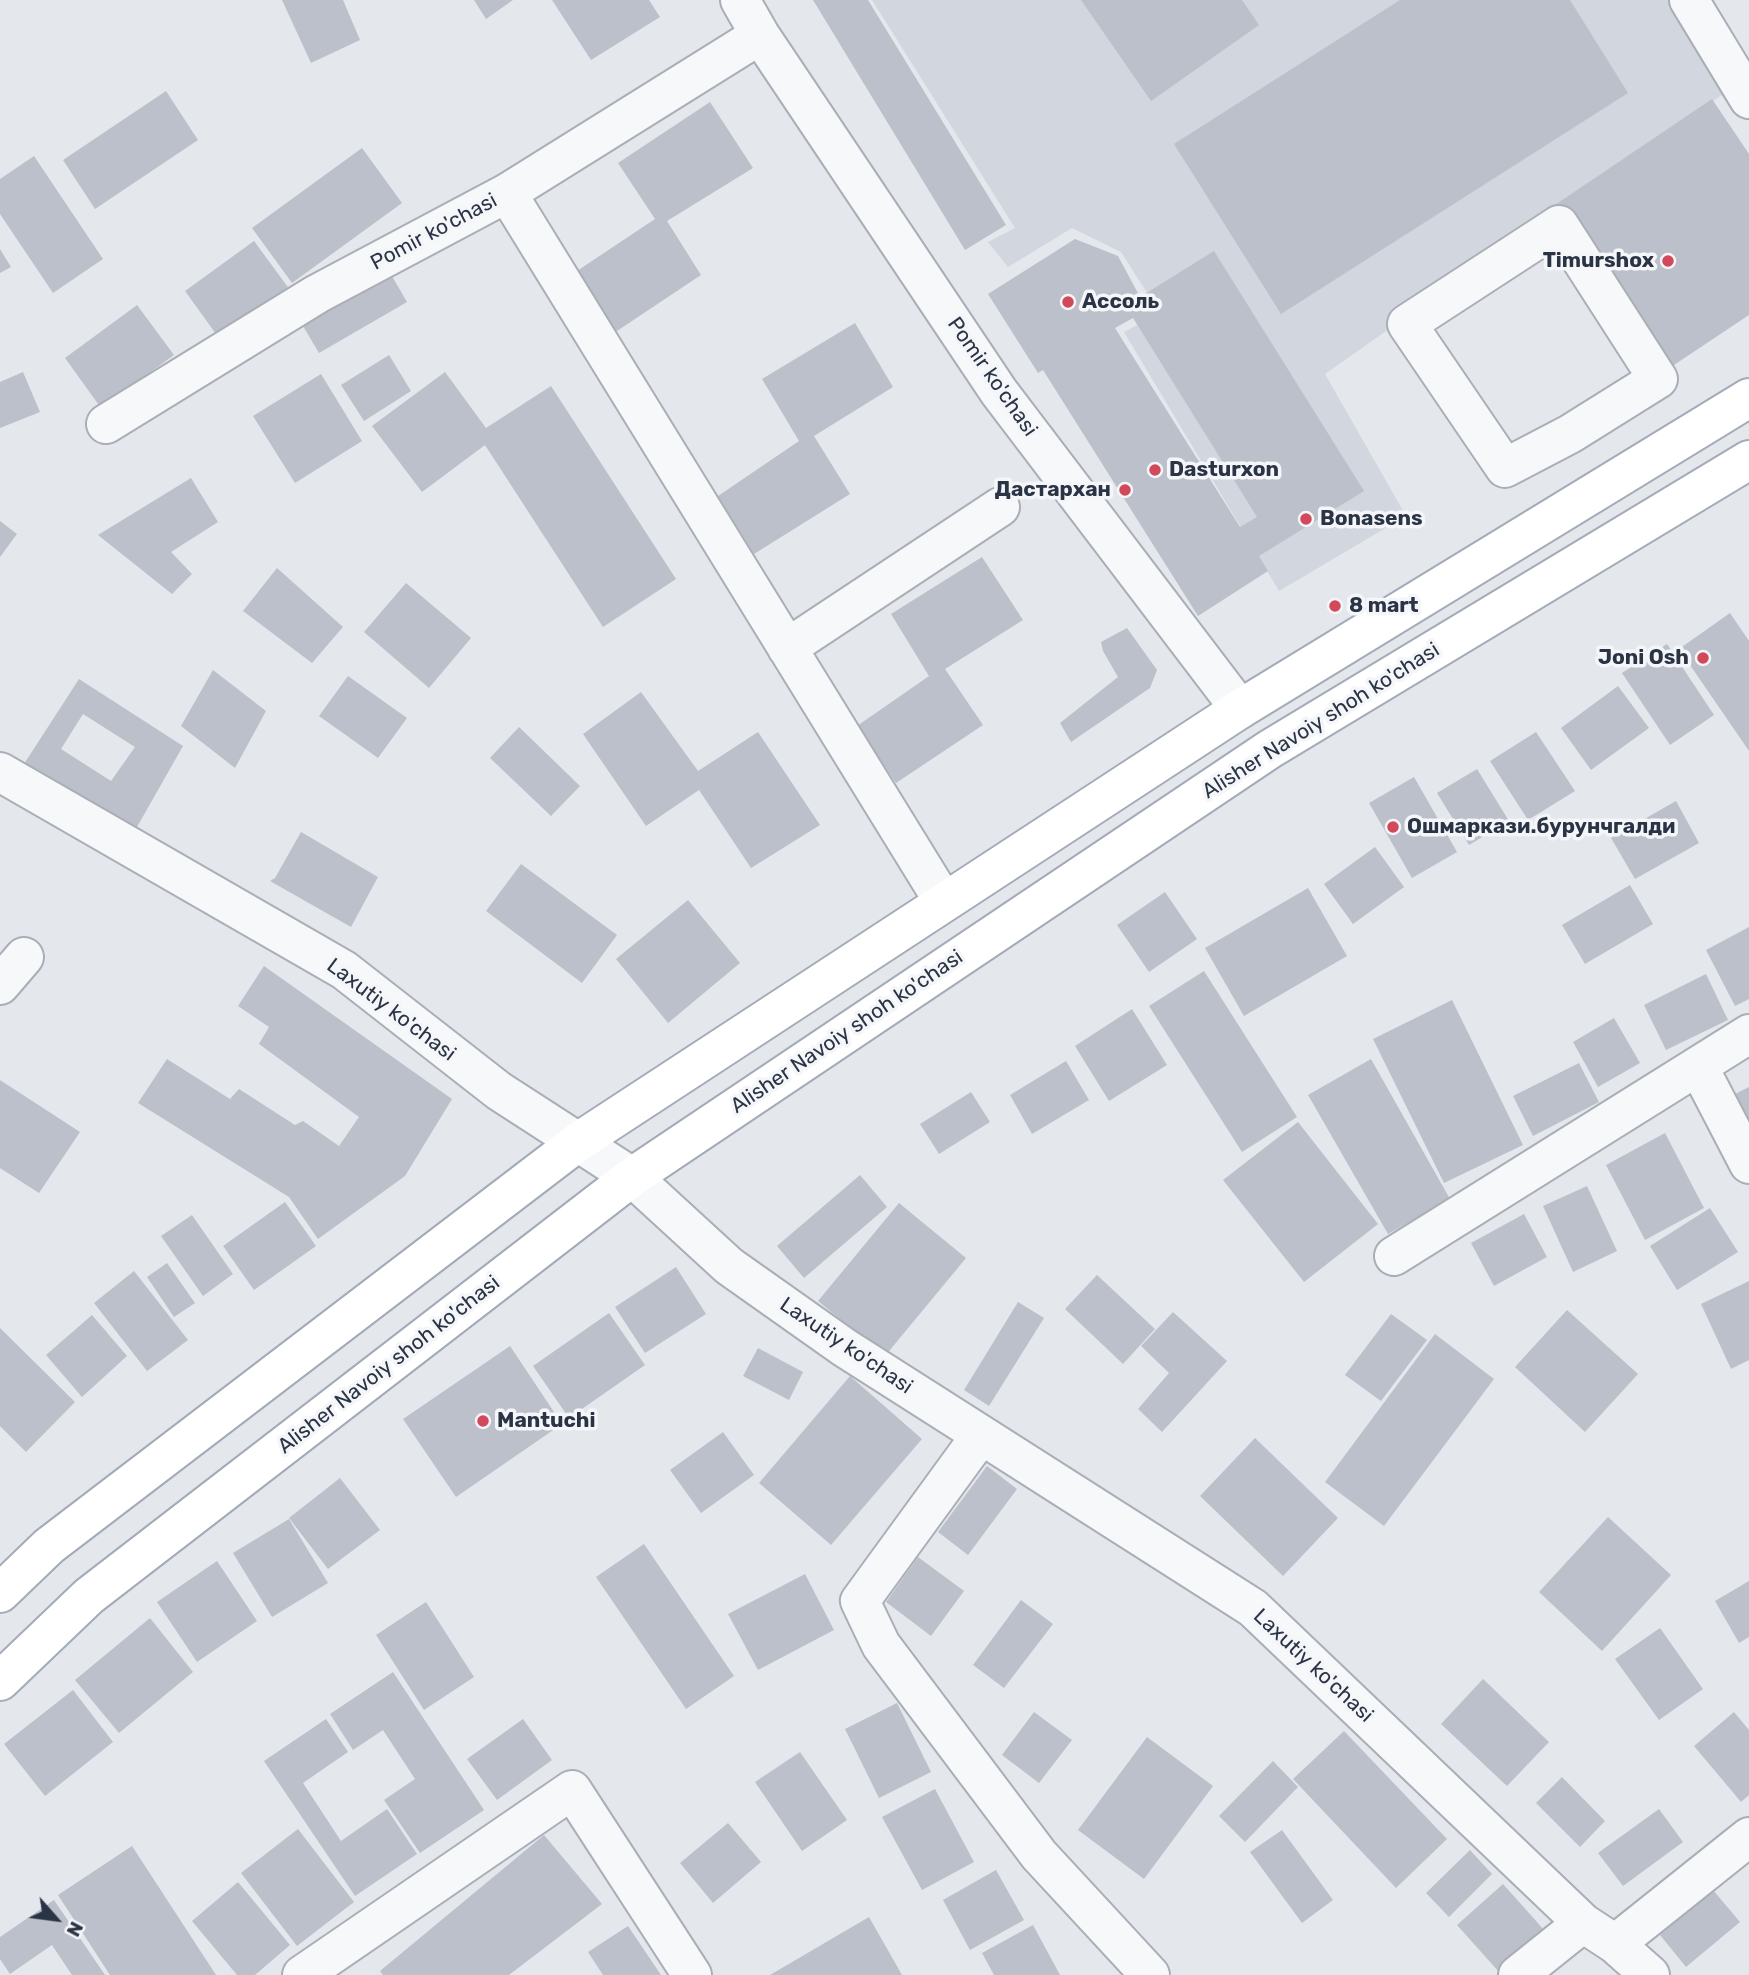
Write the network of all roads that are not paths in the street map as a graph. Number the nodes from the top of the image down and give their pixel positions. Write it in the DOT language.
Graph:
graph roads {
  1 [pos="740,0"];
  2 [pos="1689,0"];
  3 [pos="760,35"];
  4 [pos="1749,99"];
  5 [pos="507,193"];
  6 [pos="1749,398"];
  7 [pos="106,424"];
  8 [pos="1749,460"];
  9 [pos="1505,468"];
  10 [pos="1000,507"];
  11 [pos="787,648"];
  12 [pos="1240,709"];
  13 [pos="0,772"];
  14 [pos="944,902"];
  15 [pos="1749,1034"];
  16 [pos="1698,1066"];
  17 [pos="578,1142"];
  18 [pos="1749,1164"];
  19 [pos="632,1177"];
  20 [pos="1394,1256"];
  21 [pos="981,1435"];
  22 [pos="0,1593"];
  23 [pos="0,1681"];
  24 [pos="1749,1838"];
  25 [pos="1583,1923"];
  26 [pos="1615,1944"];
  27 [pos="302,1975"];
  28 [pos="692,1975"];
  29 [pos="1150,1975"];
  30 [pos="1518,1975"];
  31 [pos="1650,1975"];
  1 -- 3 [label="street, Pomir ko'chasi"];
  2 -- 4 [label="street"];
  3 -- 5 [label="street, Pomir ko'chasi"];
  3 -- 12 [label="street, Pomir ko'chasi"];
  5 -- 7 [label="street, Pomir ko'chasi"];
  5 -- 11 [label="street"];
  6 -- 12 [label="main road"];
  8 -- 19 [label="main road, Alisher Navoiy shoh ko'chasi"];
  9 -- 9 [label="street"];
  10 -- 11 [label="street"];
  11 -- 14 [label="street"];
  12 -- 14 [label="main road"];
  13 -- 17 [label="street, Laxutiy ko'chasi"];
  14 -- 17 [label="main road"];
  15 -- 16 [label="street"];
  16 -- 18 [label="street"];
  16 -- 20 [label="street"];
  17 -- 19 [label="street, Laxutiy ko'chasi"];
  17 -- 22 [label="main road"];
  19 -- 21 [label="street, Laxutiy ko'chasi"];
  19 -- 23 [label="main road, Alisher Navoiy shoh ko'chasi"];
  21 -- 25 [label="street, Laxutiy ko'chasi"];
  21 -- 29 [label="street"];
  24 -- 26 [label="street"];
  25 -- 26 [label="street, Laxutiy ko'chasi"];
  25 -- 30 [label="street"];
  26 -- 31 [label="street, Laxutiy ko'chasi"];
  27 -- 28 [label="street"];
}
